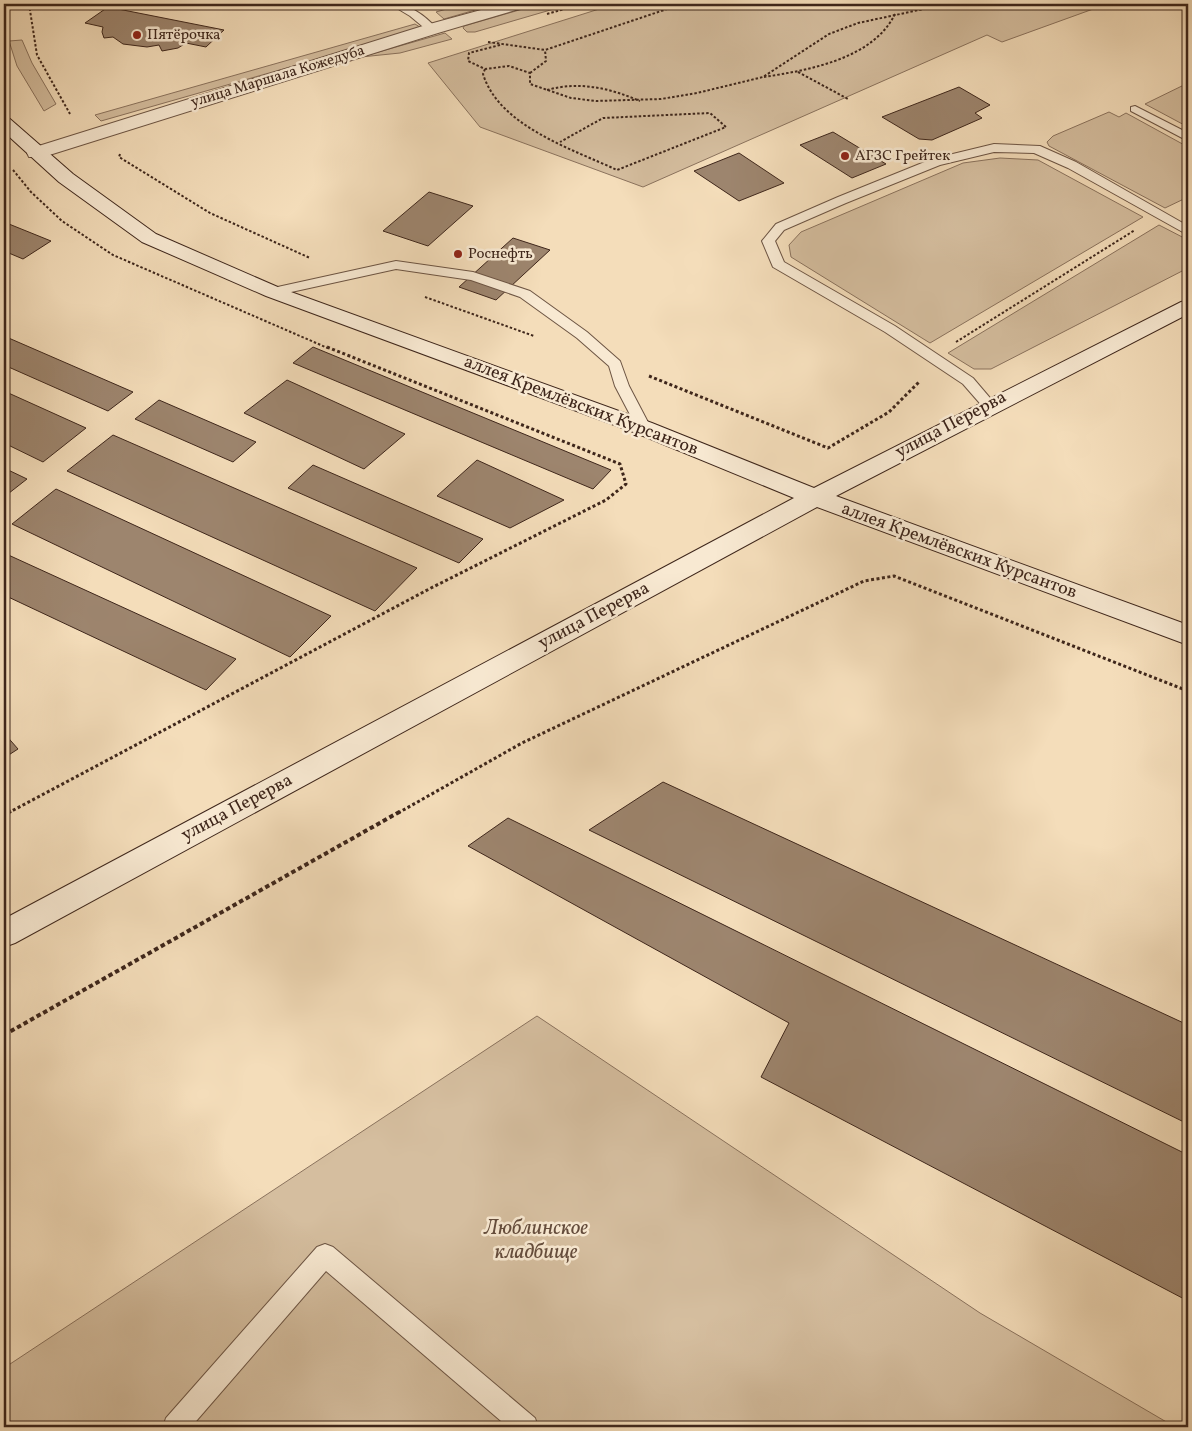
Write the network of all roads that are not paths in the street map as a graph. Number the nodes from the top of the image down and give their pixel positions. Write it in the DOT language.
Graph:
graph roads {
  1 [pos="395,4"];
  2 [pos="520,4"];
  3 [pos="432,29"];
  4 [pos="1135,109"];
  5 [pos="4,123"];
  6 [pos="1188,138"];
  7 [pos="36,153"];
  8 [pos="1188,231"];
  9 [pos="273,292"];
  10 [pos="1188,306"];
  11 [pos="990,405"];
  12 [pos="644,428"];
  13 [pos="814,497"];
  14 [pos="1188,636"];
  15 [pos="4,934"];
  16 [pos="175,1427"];
  17 [pos="526,1427"];
  1 -- 3 [label="lane"];
  2 -- 3 [label="street, улица Маршала Кожедуба"];
  3 -- 7 [label="street, улица Маршала Кожедуба"];
  4 -- 6 [label="lane"];
  5 -- 7 [label="street, аллея Кремлёвских Курсантов"];
  7 -- 9 [label="street, аллея Кремлёвских Курсантов"];
  8 -- 11 [label="lane"];
  9 -- 12 [label="street, аллея Кремлёвских Курсантов"];
  9 -- 12 [label="lane"];
  10 -- 11 [label="street, улица Перерва"];
  11 -- 13 [label="street, улица Перерва"];
  12 -- 13 [label="street, аллея Кремлёвских Курсантов"];
  13 -- 14 [label="street, аллея Кремлёвских Курсантов"];
  13 -- 15 [label="street, улица Перерва"];
  16 -- 17 [label="lane"];
}
